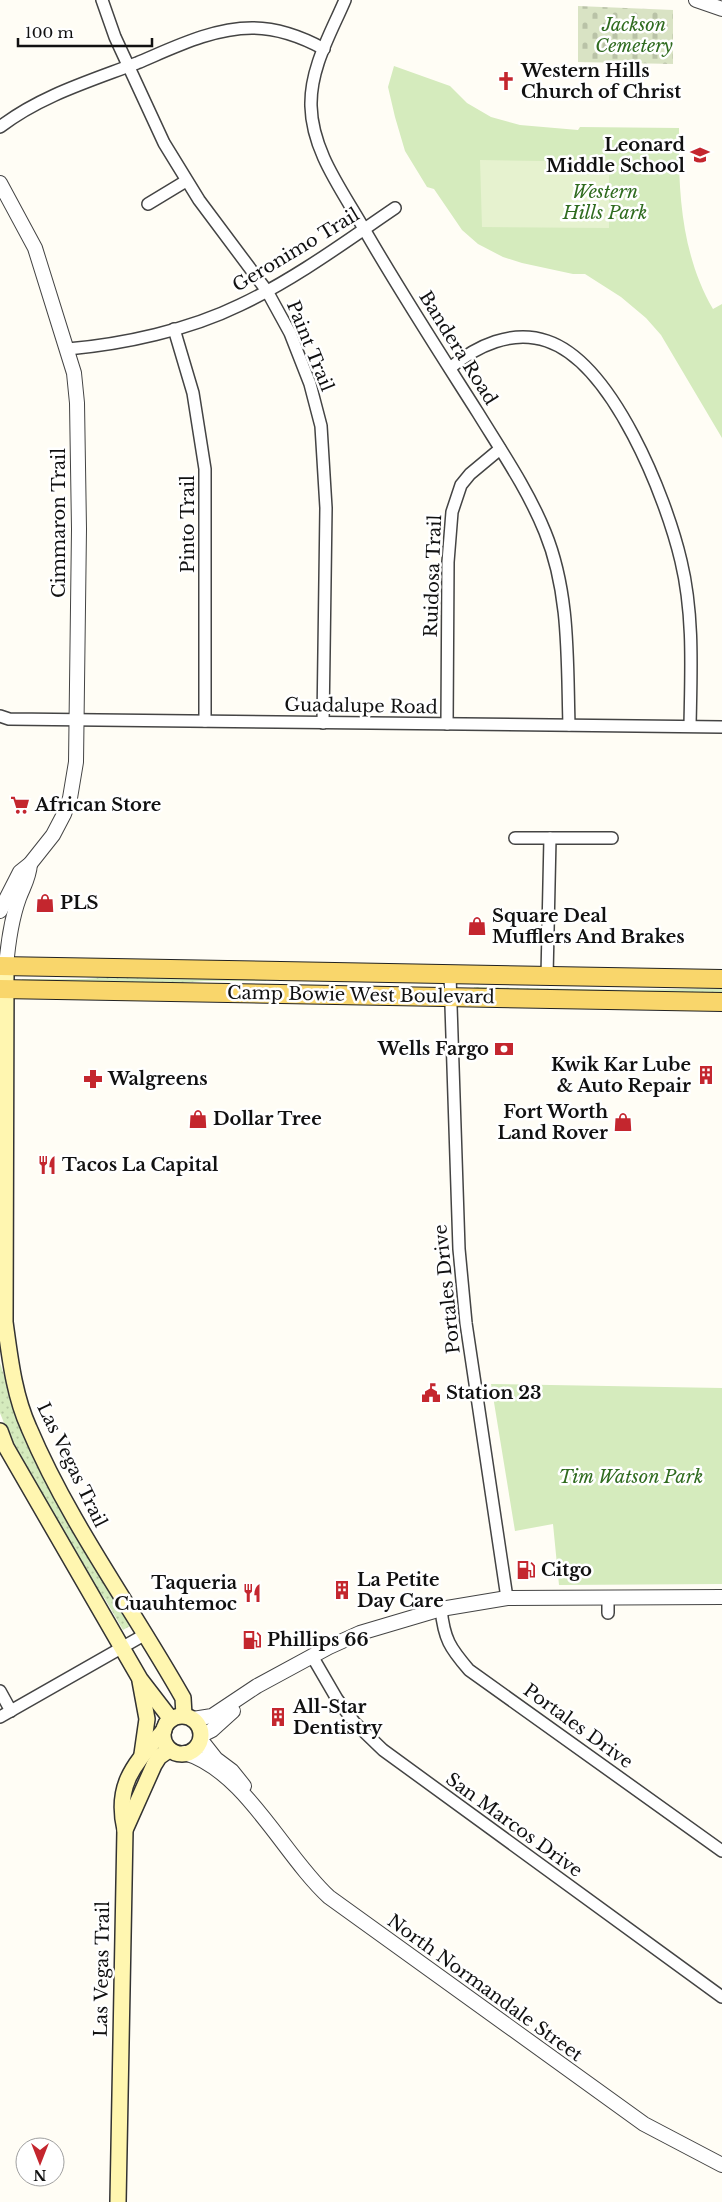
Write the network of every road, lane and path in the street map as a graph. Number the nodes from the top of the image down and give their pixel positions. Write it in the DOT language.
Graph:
graph roads {
  1 [pos="102,0"];
  2 [pos="345,0"];
  3 [pos="696,0"];
  4 [pos="722,9"];
  5 [pos="324,49"];
  6 [pos="128,66"];
  7 [pos="0,127"];
  8 [pos="186,181"];
  9 [pos="0,183"];
  10 [pos="148,204"];
  11 [pos="395,208"];
  12 [pos="364,229"];
  13 [pos="267,291"];
  14 [pos="174,329"];
  15 [pos="68,349"];
  16 [pos="450,368"];
  17 [pos="500,449"];
  18 [pos="0,716"];
  19 [pos="77,720"];
  20 [pos="205,721"];
  21 [pos="323,723"];
  22 [pos="447,724"];
  23 [pos="569,725"];
  24 [pos="690,726"];
  25 [pos="722,727"];
  26 [pos="515,838"];
  27 [pos="550,838"];
  28 [pos="612,838"];
  29 [pos="30,864"];
  30 [pos="0,911"];
  31 [pos="3,966"];
  32 [pos="280,971"];
  33 [pos="450,974"];
  34 [pos="547,976"];
  35 [pos="722,979"];
  36 [pos="3,989"];
  37 [pos="280,994"];
  38 [pos="451,997"];
  39 [pos="722,1002"];
  40 [pos="3,1105"];
  41 [pos="3,1223"];
  42 [pos="2,1298"];
  43 [pos="0,1431"];
  44 [pos="722,1596"];
  45 [pos="608,1597"];
  46 [pos="507,1598"];
  47 [pos="441,1609"];
  48 [pos="608,1613"];
  49 [pos="144,1635"];
  50 [pos="123,1648"];
  51 [pos="312,1656"];
  52 [pos="140,1679"];
  53 [pos="0,1691"];
  54 [pos="242,1698"];
  55 [pos="10,1711"];
  56 [pos="0,1717"];
  57 [pos="189,1717"];
  58 [pos="165,1727"];
  59 [pos="201,1737"];
  60 [pos="169,1750"];
  61 [pos="186,1752"];
  62 [pos="142,1754"];
  63 [pos="256,1806"];
  64 [pos="125,1830"];
  65 [pos="722,1851"];
  66 [pos="722,1997"];
  67 [pos="722,2165"];
  68 [pos="118,2202"];
  1 -- 6 [label="street, Paint Trail"];
  2 -- 5 [label="street, Bandera Road"];
  3 -- 4 [label="street"];
  5 -- 6 [label="street"];
  5 -- 12 [label="street, Bandera Road"];
  6 -- 7 [label="street"];
  6 -- 8 [label="street, Paint Trail"];
  8 -- 10 [label="street"];
  8 -- 13 [label="street, Paint Trail"];
  9 -- 15 [label="street, Cimmaron Trail"];
  11 -- 12 [label="street, Geronimo Trail"];
  12 -- 13 [label="street, Geronimo Trail"];
  12 -- 16 [label="street, Bandera Road"];
  13 -- 14 [label="street, Geronimo Trail"];
  13 -- 21 [label="street, Paint Trail"];
  14 -- 15 [label="street, Geronimo Trail"];
  14 -- 20 [label="street, Pinto Trail"];
  15 -- 19 [label="street, Cimmaron Trail"];
  16 -- 17 [label="street, Bandera Road"];
  16 -- 24 [label="street"];
  17 -- 22 [label="street, Ruidosa Trail"];
  17 -- 23 [label="street, Bandera Road"];
  18 -- 19 [label="street, Guadalupe Road"];
  19 -- 20 [label="street, Guadalupe Road"];
  19 -- 29 [label="street, Cimmaron Trail"];
  20 -- 21 [label="street, Guadalupe Road"];
  21 -- 22 [label="street, Guadalupe Road"];
  22 -- 23 [label="street, Guadalupe Road"];
  23 -- 24 [label="street, Guadalupe Road"];
  24 -- 25 [label="street, Guadalupe Road"];
  26 -- 27 [label="street"];
  27 -- 28 [label="street"];
  27 -- 34 [label="street"];
  29 -- 30 [label="street, Cimmaron Trail"];
  29 -- 31 [label="street, Cimmaron Trail"];
  31 -- 32 [label="main road, Camp Bowie West Boulevard"];
  31 -- 36 [label="main road, Las Vegas Trail"];
  32 -- 33 [label="main road, Camp Bowie West Boulevard"];
  32 -- 37 [label="main road"];
  33 -- 34 [label="main road, Camp Bowie West Boulevard"];
  33 -- 38 [label="street, Portales Drive"];
  34 -- 35 [label="main road, Camp Bowie West Boulevard"];
  36 -- 37 [label="main road, Camp Bowie West Boulevard"];
  36 -- 40 [label="main road, Las Vegas Trail"];
  37 -- 38 [label="main road, Camp Bowie West Boulevard"];
  38 -- 39 [label="main road, Camp Bowie West Boulevard"];
  38 -- 46 [label="street, Portales Drive"];
  40 -- 41 [label="main road, Las Vegas Trail"];
  41 -- 42 [label="main road, Las Vegas Trail"];
  42 -- 49 [label="main road, Las Vegas Trail"];
  43 -- 50 [label="main road"];
  44 -- 45 [label="street"];
  45 -- 46 [label="street"];
  45 -- 48 [label="street"];
  46 -- 47 [label="street"];
  47 -- 51 [label="street"];
  47 -- 65 [label="street, Portales Drive"];
  49 -- 50 [label="street"];
  49 -- 57 [label="main road, Las Vegas Trail"];
  50 -- 52 [label="main road"];
  50 -- 55 [label="street"];
  51 -- 54 [label="street"];
  51 -- 66 [label="street, San Marcos Drive"];
  52 -- 58 [label="main road"];
  52 -- 62 [label="main road"];
  53 -- 55 [label="street"];
  54 -- 57 [label="street"];
  54 -- 59 [label="street"];
  55 -- 56 [label="street"];
  57 -- 58 [label="main road"];
  57 -- 59 [label="main road"];
  58 -- 60 [label="main road"];
  58 -- 62 [label="main road"];
  59 -- 61 [label="main road"];
  59 -- 63 [label="street, North Normandale Street"];
  60 -- 61 [label="main road"];
  60 -- 64 [label="main road, Las Vegas Trail"];
  61 -- 63 [label="street, North Normandale Street"];
  62 -- 64 [label="main road"];
  63 -- 67 [label="street, North Normandale Street"];
  64 -- 68 [label="main road, Las Vegas Trail"];
}
